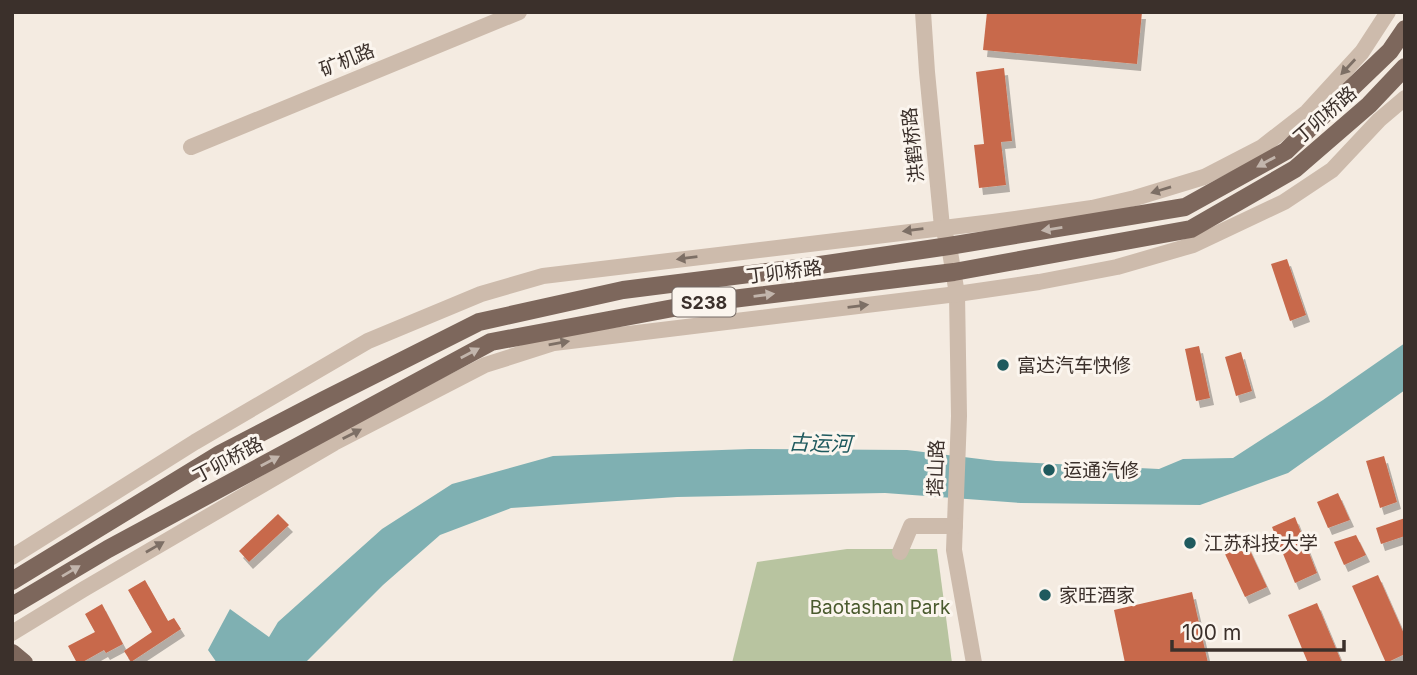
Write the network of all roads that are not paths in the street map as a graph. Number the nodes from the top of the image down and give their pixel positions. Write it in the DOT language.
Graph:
graph roads {
  1 [pos="519,12"];
  2 [pos="923,12"];
  3 [pos="1388,12"];
  4 [pos="1405,29"];
  5 [pos="1405,67"];
  6 [pos="1405,98"];
  7 [pos="191,147"];
  8 [pos="943,227"];
  9 [pos="949,246"];
  10 [pos="954,272"];
  11 [pos="957,293"];
  12 [pos="955,526"];
  13 [pos="900,552"];
  14 [pos="12,557"];
  15 [pos="12,581"];
  16 [pos="12,606"];
  17 [pos="12,633"];
  18 [pos="12,653"];
  19 [pos="24,663"];
  20 [pos="974,663"];
  1 -- 7 [label="street, 矿机路"];
  2 -- 8 [label="street, 洪鹤桥路"];
  3 -- 8 [label="street, one-way"];
  4 -- 9 [label="main road, 丁卯桥路 / S238, one-way"];
  5 -- 10 [label="main road, 丁卯桥路 / S238"];
  6 -- 11 [label="street"];
  8 -- 9 [label="street, 洪鹤桥路"];
  8 -- 14 [label="street, one-way"];
  9 -- 10 [label="street, 洪鹤桥路"];
  9 -- 15 [label="main road, 丁卯桥路 / S238"];
  10 -- 11 [label="street, 塔山路"];
  16 -- 10 [label="main road, 丁卯桥路 / S238, one-way"];
  11 -- 12 [label="street, 塔山路"];
  17 -- 11 [label="street, one-way"];
  12 -- 13 [label="street"];
  12 -- 20 [label="street, 塔山路"];
  18 -- 19 [label="main road"];
}
